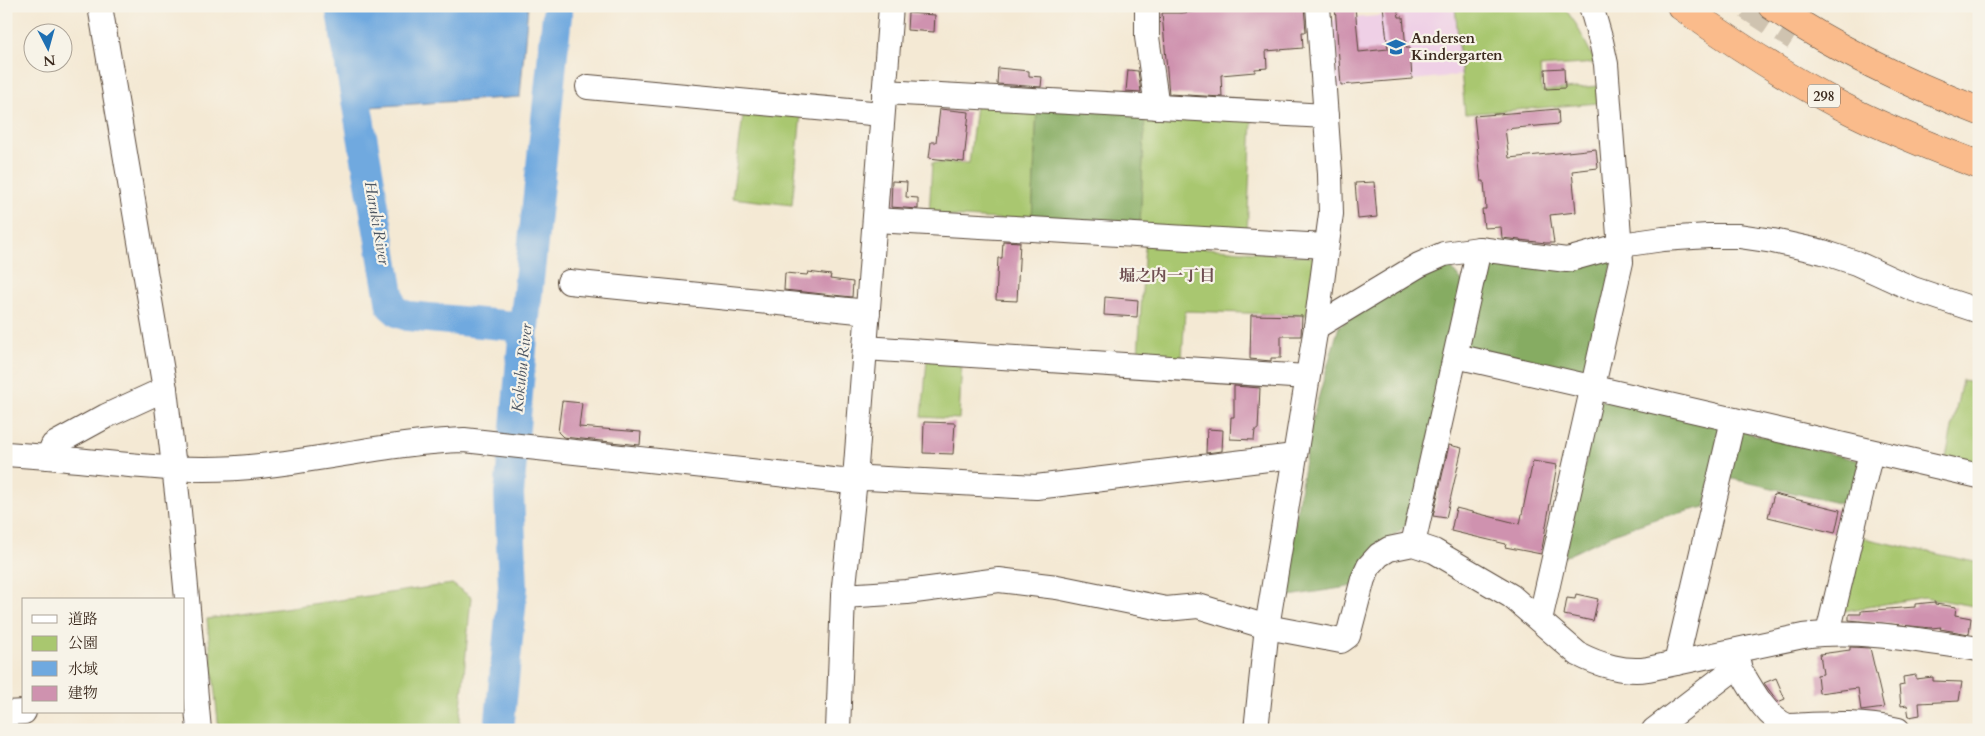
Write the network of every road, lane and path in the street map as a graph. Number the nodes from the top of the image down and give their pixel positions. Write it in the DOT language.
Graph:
graph roads {
  1 [pos="100,6"];
  2 [pos="891,6"];
  3 [pos="1147,6"];
  4 [pos="1318,6"];
  5 [pos="1591,6"];
  6 [pos="1681,6"];
  7 [pos="1772,6"];
  8 [pos="588,87"];
  9 [pos="883,103"];
  10 [pos="1157,107"];
  11 [pos="1979,111"];
  12 [pos="1326,116"];
  13 [pos="1979,165"];
  14 [pos="875,220"];
  15 [pos="1621,245"];
  16 [pos="1326,246"];
  17 [pos="1479,249"];
  18 [pos="569,282"];
  19 [pos="1979,311"];
  20 [pos="868,312"];
  21 [pos="1316,327"];
  22 [pos="865,348"];
  23 [pos="1456,356"];
  24 [pos="1307,377"];
  25 [pos="1593,388"];
  26 [pos="165,389"];
  27 [pos="1733,420"];
  28 [pos="1871,452"];
  29 [pos="6,454"];
  30 [pos="1294,456"];
  31 [pos="48,458"];
  32 [pos="174,468"];
  33 [pos="1979,476"];
  34 [pos="855,480"];
  35 [pos="1413,544"];
  36 [pos="842,596"];
  37 [pos="183,598"];
  38 [pos="1540,620"];
  39 [pos="1268,627"];
  40 [pos="1828,633"];
  41 [pos="185,635"];
  42 [pos="1979,649"];
  43 [pos="1734,659"];
  44 [pos="1676,663"];
  45 [pos="189,696"];
  46 [pos="22,712"];
  47 [pos="6,713"];
  48 [pos="1829,727"];
  49 [pos="199,730"];
  50 [pos="838,730"];
  51 [pos="1256,730"];
  52 [pos="1654,730"];
  53 [pos="1898,730"];
  1 -- 26 [label="street"];
  2 -- 9 [label="street"];
  3 -- 10 [label="street"];
  4 -- 12 [label="street"];
  5 -- 15 [label="street"];
  6 -- 13 [label="highway, 298"];
  7 -- 11 [label="highway"];
  8 -- 9 [label="street"];
  9 -- 10 [label="street"];
  9 -- 14 [label="street"];
  10 -- 12 [label="street"];
  12 -- 16 [label="street"];
  14 -- 16 [label="street"];
  14 -- 20 [label="street"];
  15 -- 17 [label="street"];
  15 -- 19 [label="street"];
  15 -- 25 [label="street"];
  16 -- 21 [label="street"];
  17 -- 21 [label="street"];
  17 -- 23 [label="street"];
  18 -- 20 [label="street"];
  20 -- 22 [label="street"];
  21 -- 24 [label="street"];
  22 -- 24 [label="street"];
  22 -- 34 [label="street"];
  23 -- 25 [label="street"];
  23 -- 35 [label="street"];
  24 -- 30 [label="street"];
  25 -- 27 [label="street"];
  25 -- 38 [label="street"];
  26 -- 31 [label="street"];
  26 -- 32 [label="street"];
  27 -- 28 [label="street"];
  27 -- 44 [label="street"];
  28 -- 33 [label="street"];
  28 -- 40 [label="street"];
  29 -- 31 [label="street"];
  30 -- 34 [label="street"];
  30 -- 39 [label="street"];
  31 -- 32 [label="street"];
  32 -- 34 [label="street"];
  32 -- 37 [label="street"];
  34 -- 36 [label="street"];
  35 -- 38 [label="street"];
  35 -- 39 [label="street"];
  36 -- 39 [label="street"];
  36 -- 50 [label="street"];
  38 -- 44 [label="street"];
  39 -- 51 [label="street"];
  40 -- 42 [label="street"];
  40 -- 43 [label="street"];
  41 -- 45 [label="street"];
  43 -- 44 [label="street"];
  43 -- 48 [label="street"];
  43 -- 52 [label="street"];
  45 -- 49 [label="street"];
  46 -- 47 [label="street"];
  48 -- 53 [label="street"];
}
